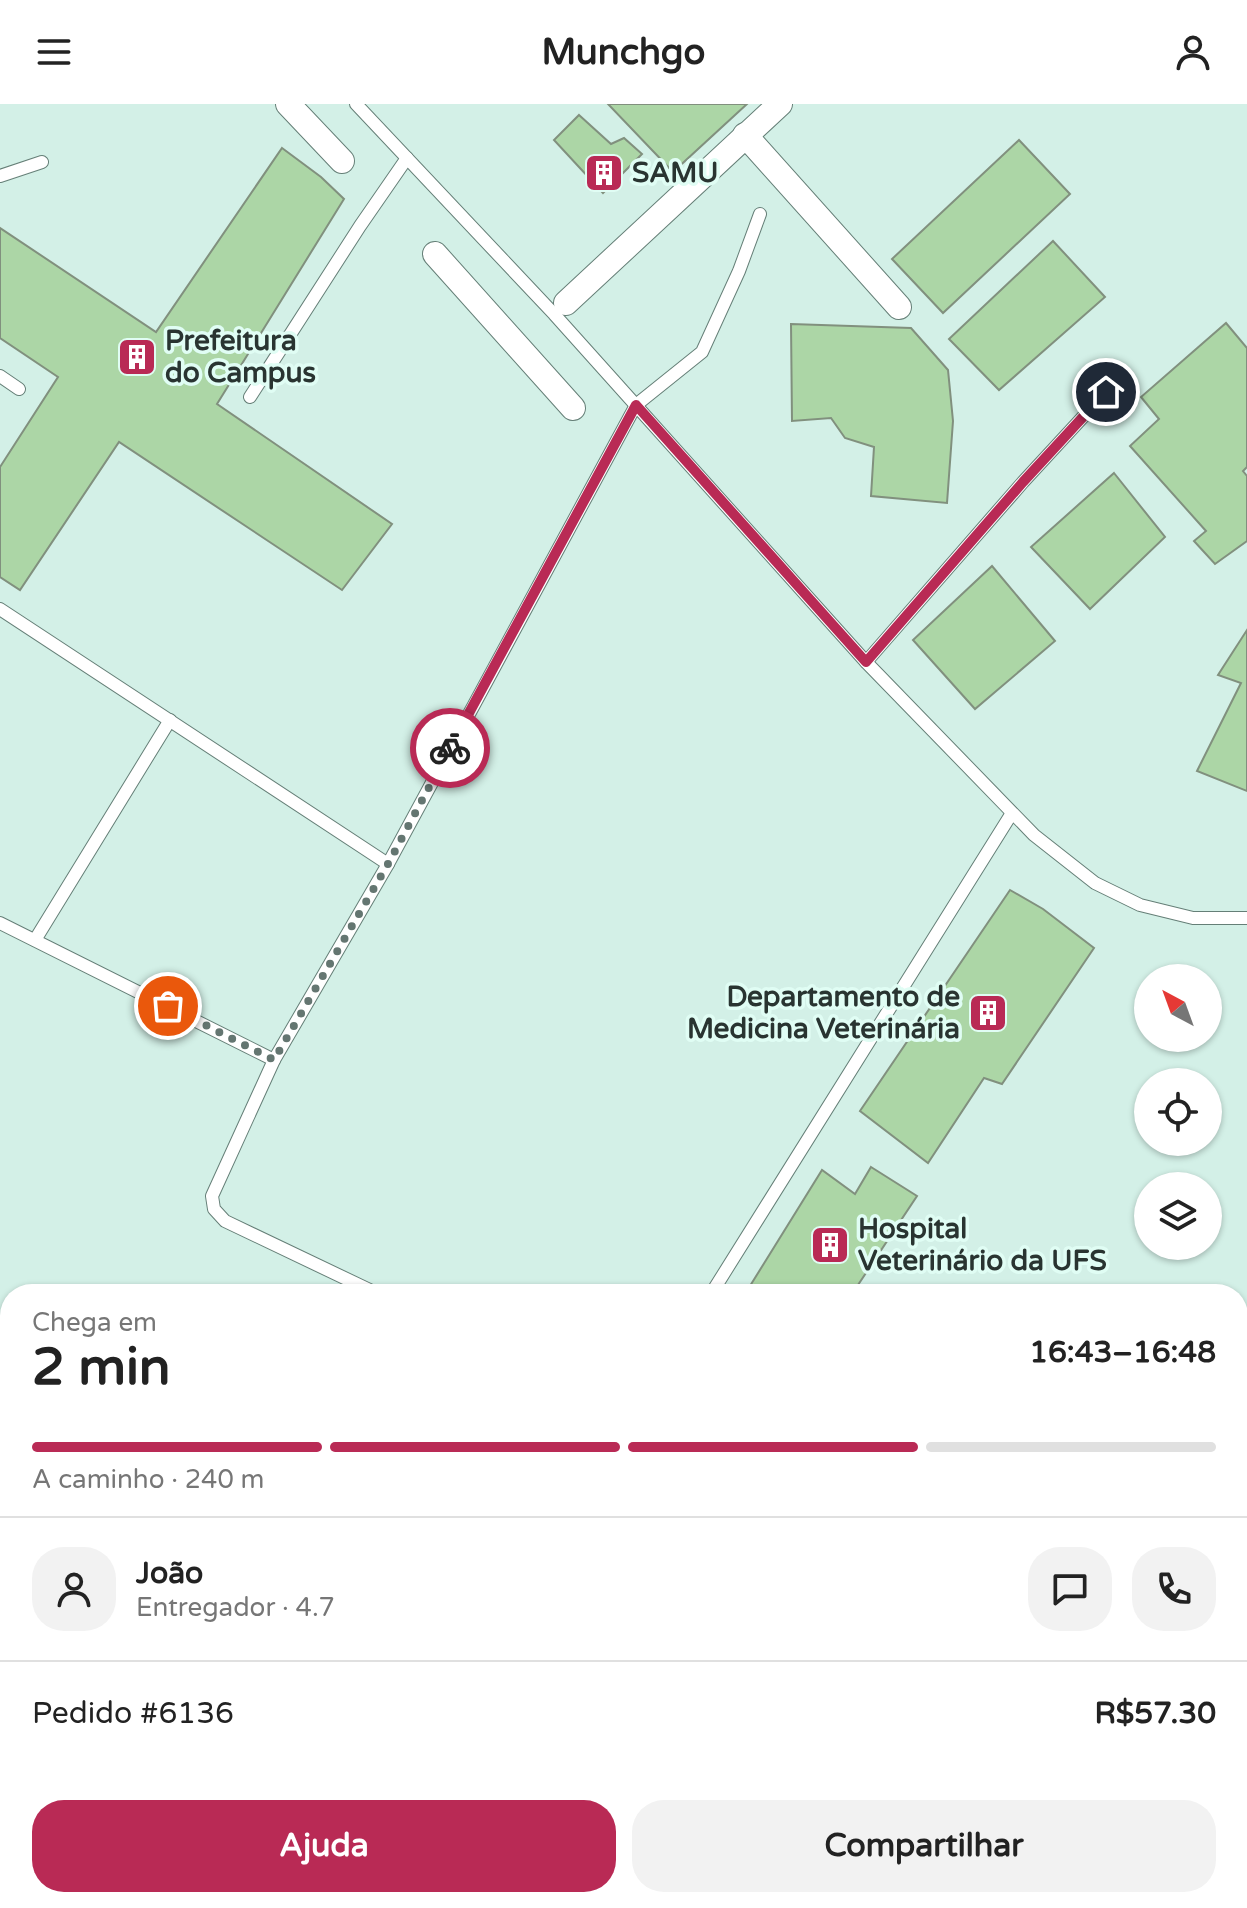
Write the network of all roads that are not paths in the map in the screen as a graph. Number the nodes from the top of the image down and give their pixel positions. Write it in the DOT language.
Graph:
graph roads {
  1 [pos="288,104"];
  2 [pos="356,104"];
  3 [pos="780,104"];
  4 [pos="745,135"];
  5 [pos="407,158"];
  6 [pos="342,161"];
  7 [pos="42,162"];
  8 [pos="0,176"];
  9 [pos="760,214"];
  10 [pos="435,254"];
  11 [pos="566,303"];
  12 [pos="899,307"];
  13 [pos="0,376"];
  14 [pos="19,389"];
  15 [pos="1106,392"];
  16 [pos="250,397"];
  17 [pos="636,405"];
  18 [pos="573,408"];
  19 [pos="0,609"];
  20 [pos="866,662"];
  21 [pos="170,720"];
  22 [pos="1012,813"];
  23 [pos="388,864"];
  24 [pos="1247,918"];
  25 [pos="0,923"];
  26 [pos="35,940"];
  27 [pos="274,1060"];
  28 [pos="357,1284"];
  29 [pos="717,1284"];
  1 -- 6 [label="street"];
  2 -- 5 [label="lane"];
  3 -- 4 [label="street"];
  4 -- 11 [label="street"];
  4 -- 12 [label="street"];
  5 -- 16 [label="lane"];
  5 -- 17 [label="lane"];
  7 -- 8 [label="lane"];
  9 -- 17 [label="lane"];
  10 -- 18 [label="street"];
  13 -- 14 [label="lane"];
  15 -- 20 [label="lane"];
  17 -- 20 [label="lane"];
  17 -- 23 [label="lane"];
  19 -- 21 [label="lane"];
  20 -- 22 [label="lane"];
  21 -- 23 [label="lane"];
  21 -- 26 [label="lane"];
  22 -- 24 [label="lane"];
  22 -- 29 [label="lane"];
  23 -- 27 [label="lane"];
  25 -- 26 [label="lane"];
  26 -- 27 [label="lane"];
  27 -- 28 [label="lane"];
}
